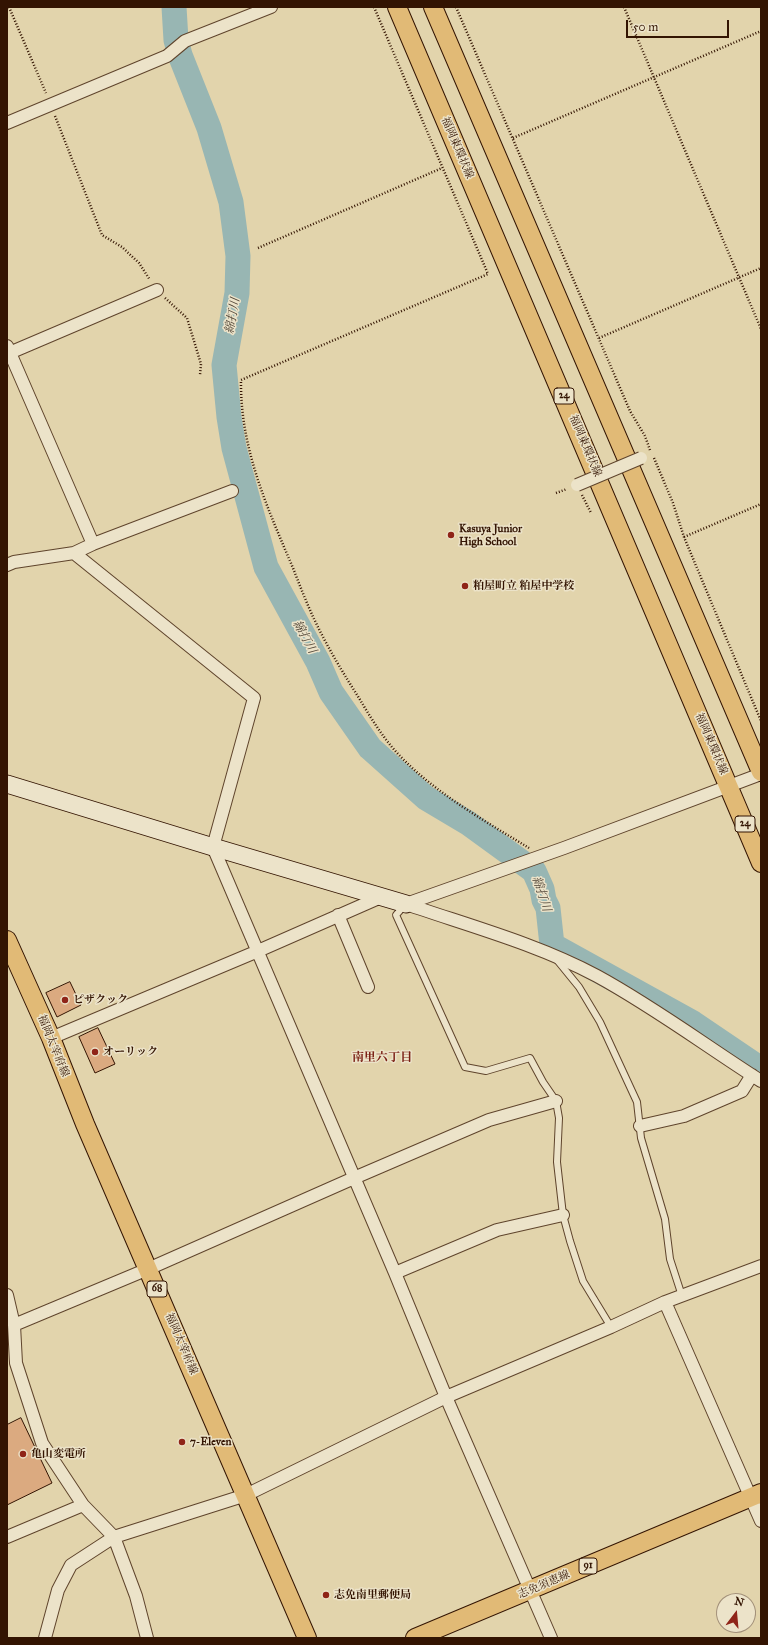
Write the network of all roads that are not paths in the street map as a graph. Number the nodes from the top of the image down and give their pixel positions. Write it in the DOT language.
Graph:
graph roads {
  1 [pos="271,7"];
  2 [pos="397,7"];
  3 [pos="433,7"];
  4 [pos="7,123"];
  5 [pos="157,290"];
  6 [pos="8,351"];
  7 [pos="641,458"];
  8 [pos="578,485"];
  9 [pos="232,491"];
  10 [pos="93,544"];
  11 [pos="74,553"];
  12 [pos="7,565"];
  13 [pos="761,773"];
  14 [pos="7,784"];
  15 [pos="728,785"];
  16 [pos="213,847"];
  17 [pos="761,863"];
  18 [pos="381,896"];
  19 [pos="406,904"];
  20 [pos="338,915"];
  21 [pos="7,940"];
  22 [pos="258,951"];
  23 [pos="555,957"];
  24 [pos="368,987"];
  25 [pos="51,1038"];
  26 [pos="756,1078"];
  27 [pos="556,1101"];
  28 [pos="640,1126"];
  29 [pos="354,1178"];
  30 [pos="563,1215"];
  31 [pos="761,1266"];
  32 [pos="148,1269"];
  33 [pos="396,1273"];
  34 [pos="7,1295"];
  35 [pos="682,1296"];
  36 [pos="665,1302"];
  37 [pos="14,1325"];
  38 [pos="611,1327"];
  39 [pos="446,1397"];
  40 [pos="246,1495"];
  41 [pos="756,1495"];
  42 [pos="82,1505"];
  43 [pos="761,1521"];
  44 [pos="114,1537"];
  45 [pos="7,1538"];
  46 [pos="531,1590"];
  47 [pos="45,1638"];
  48 [pos="147,1638"];
  49 [pos="307,1638"];
  50 [pos="415,1638"];
  51 [pos="551,1638"];
  1 -- 4 [label="street"];
  2 -- 15 [label="main road, 福岡東環状線 / 24"];
  3 -- 13 [label="main road"];
  5 -- 6 [label="street"];
  6 -- 10 [label="street"];
  7 -- 8 [label="street, bridge"];
  9 -- 10 [label="street"];
  10 -- 11 [label="street"];
  11 -- 12 [label="street"];
  11 -- 16 [label="street"];
  13 -- 15 [label="street"];
  14 -- 16 [label="street"];
  15 -- 17 [label="main road, 福岡東環状線 / 24"];
  15 -- 19 [label="street"];
  16 -- 18 [label="street"];
  16 -- 22 [label="street"];
  18 -- 19 [label="street"];
  18 -- 20 [label="street"];
  19 -- 23 [label="street"];
  19 -- 27 [label="lane"];
  20 -- 22 [label="street"];
  20 -- 24 [label="street"];
  21 -- 25 [label="main road, 福岡太宰府線 / 68"];
  22 -- 25 [label="street"];
  22 -- 29 [label="street"];
  23 -- 26 [label="street"];
  23 -- 28 [label="lane"];
  25 -- 32 [label="main road, 福岡太宰府線 / 68"];
  26 -- 28 [label="street"];
  27 -- 29 [label="street"];
  27 -- 30 [label="lane"];
  28 -- 35 [label="lane"];
  29 -- 32 [label="street"];
  29 -- 33 [label="street"];
  30 -- 33 [label="street"];
  30 -- 38 [label="lane"];
  31 -- 35 [label="street"];
  32 -- 37 [label="street"];
  32 -- 40 [label="main road, 福岡太宰府線 / 68"];
  33 -- 39 [label="street"];
  34 -- 37 [label="street"];
  35 -- 36 [label="street"];
  36 -- 38 [label="street"];
  36 -- 41 [label="street"];
  37 -- 42 [label="street"];
  38 -- 39 [label="street"];
  39 -- 40 [label="street"];
  39 -- 46 [label="street"];
  40 -- 44 [label="street"];
  40 -- 49 [label="main road, 福岡太宰府線 / 68"];
  41 -- 43 [label="street"];
  41 -- 46 [label="main road, 志免須恵線 / 91"];
  42 -- 44 [label="street"];
  42 -- 45 [label="street"];
  44 -- 47 [label="street"];
  44 -- 48 [label="street"];
  46 -- 50 [label="main road, 志免須恵線 / 91"];
  46 -- 51 [label="street"];
}
